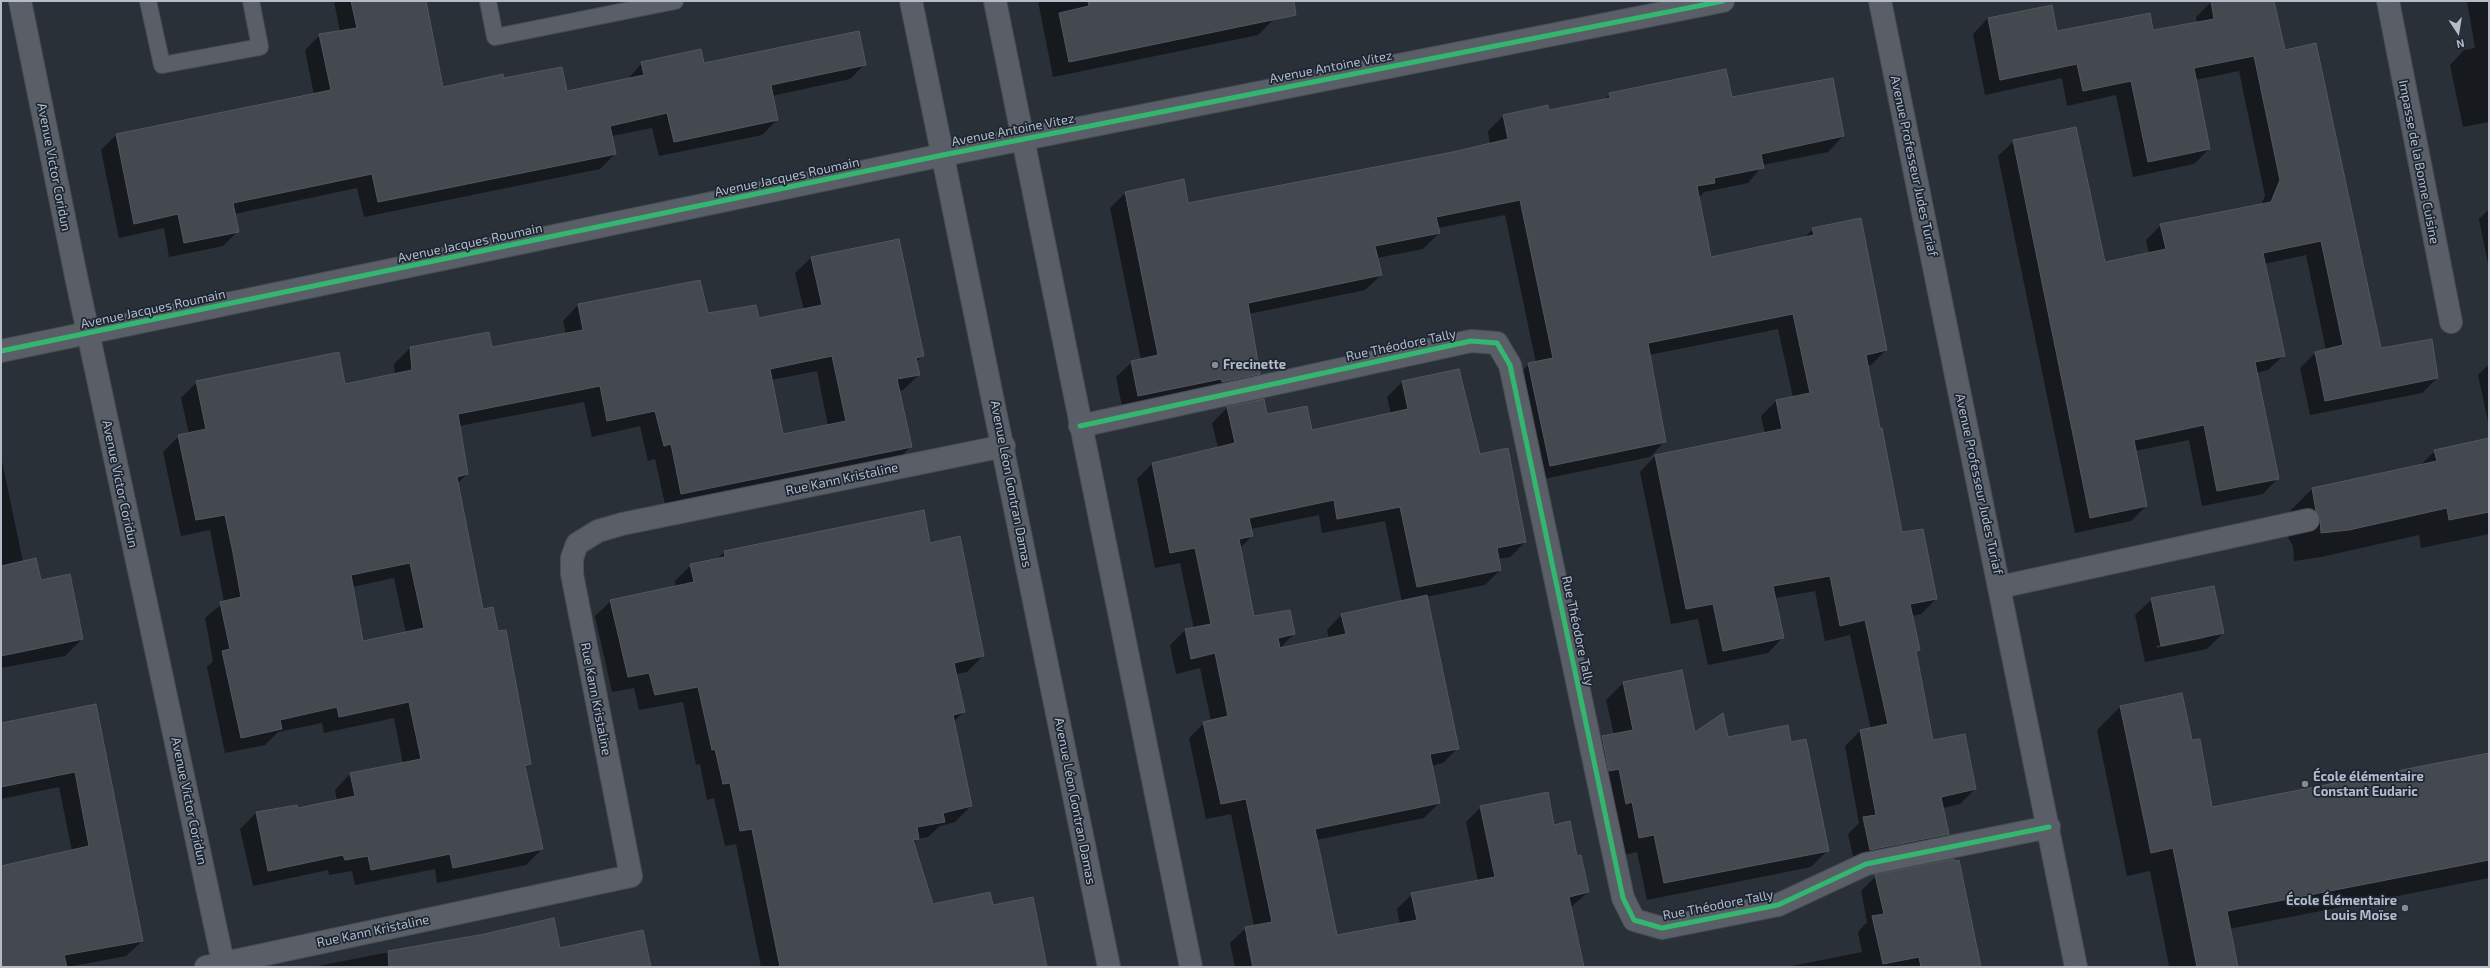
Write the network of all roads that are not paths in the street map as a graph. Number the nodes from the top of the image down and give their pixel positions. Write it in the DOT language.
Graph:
graph roads {
  1 [pos="20,1"];
  2 [pos="148,1"];
  3 [pos="251,1"];
  4 [pos="488,1"];
  5 [pos="675,1"];
  6 [pos="911,1"];
  7 [pos="995,1"];
  8 [pos="1723,1"];
  9 [pos="1880,1"];
  10 [pos="2388,1"];
  11 [pos="1024,139"];
  12 [pos="943,155"];
  13 [pos="2451,322"];
  14 [pos="88,334"];
  15 [pos="1,351"];
  16 [pos="1080,426"];
  17 [pos="1004,446"];
  18 [pos="2308,520"];
  19 [pos="2000,587"];
  20 [pos="2049,827"];
  21 [pos="218,966"];
  22 [pos="1109,967"];
  23 [pos="1191,967"];
  24 [pos="2076,967"];
  1 -- 14 [label="street, Avenue Victor Coridun"];
  2 -- 3 [label="lane"];
  4 -- 5 [label="lane"];
  6 -- 12 [label="street, Avenue Léon Gontran Damas"];
  7 -- 11 [label="street"];
  8 -- 11 [label="street, Avenue Antoine Vitez"];
  9 -- 19 [label="street, Avenue Professeur Judes Turiaf"];
  10 -- 13 [label="street, Impasse de la Bonne Cuisine"];
  11 -- 12 [label="street, Avenue Antoine Vitez"];
  11 -- 16 [label="street"];
  12 -- 14 [label="street, Avenue Jacques Roumain"];
  12 -- 17 [label="street, Avenue Léon Gontran Damas"];
  14 -- 15 [label="street, Avenue Jacques Roumain"];
  14 -- 21 [label="street, Avenue Victor Coridun"];
  16 -- 20 [label="street, Rue Théodore Tally"];
  16 -- 23 [label="street"];
  17 -- 21 [label="street, Rue Kann Kristaline"];
  17 -- 22 [label="street, Avenue Léon Gontran Damas"];
  18 -- 19 [label="street"];
  19 -- 20 [label="street, Avenue Professeur Judes Turiaf"];
  20 -- 24 [label="street, Avenue Professeur Judes Turiaf"];
}
